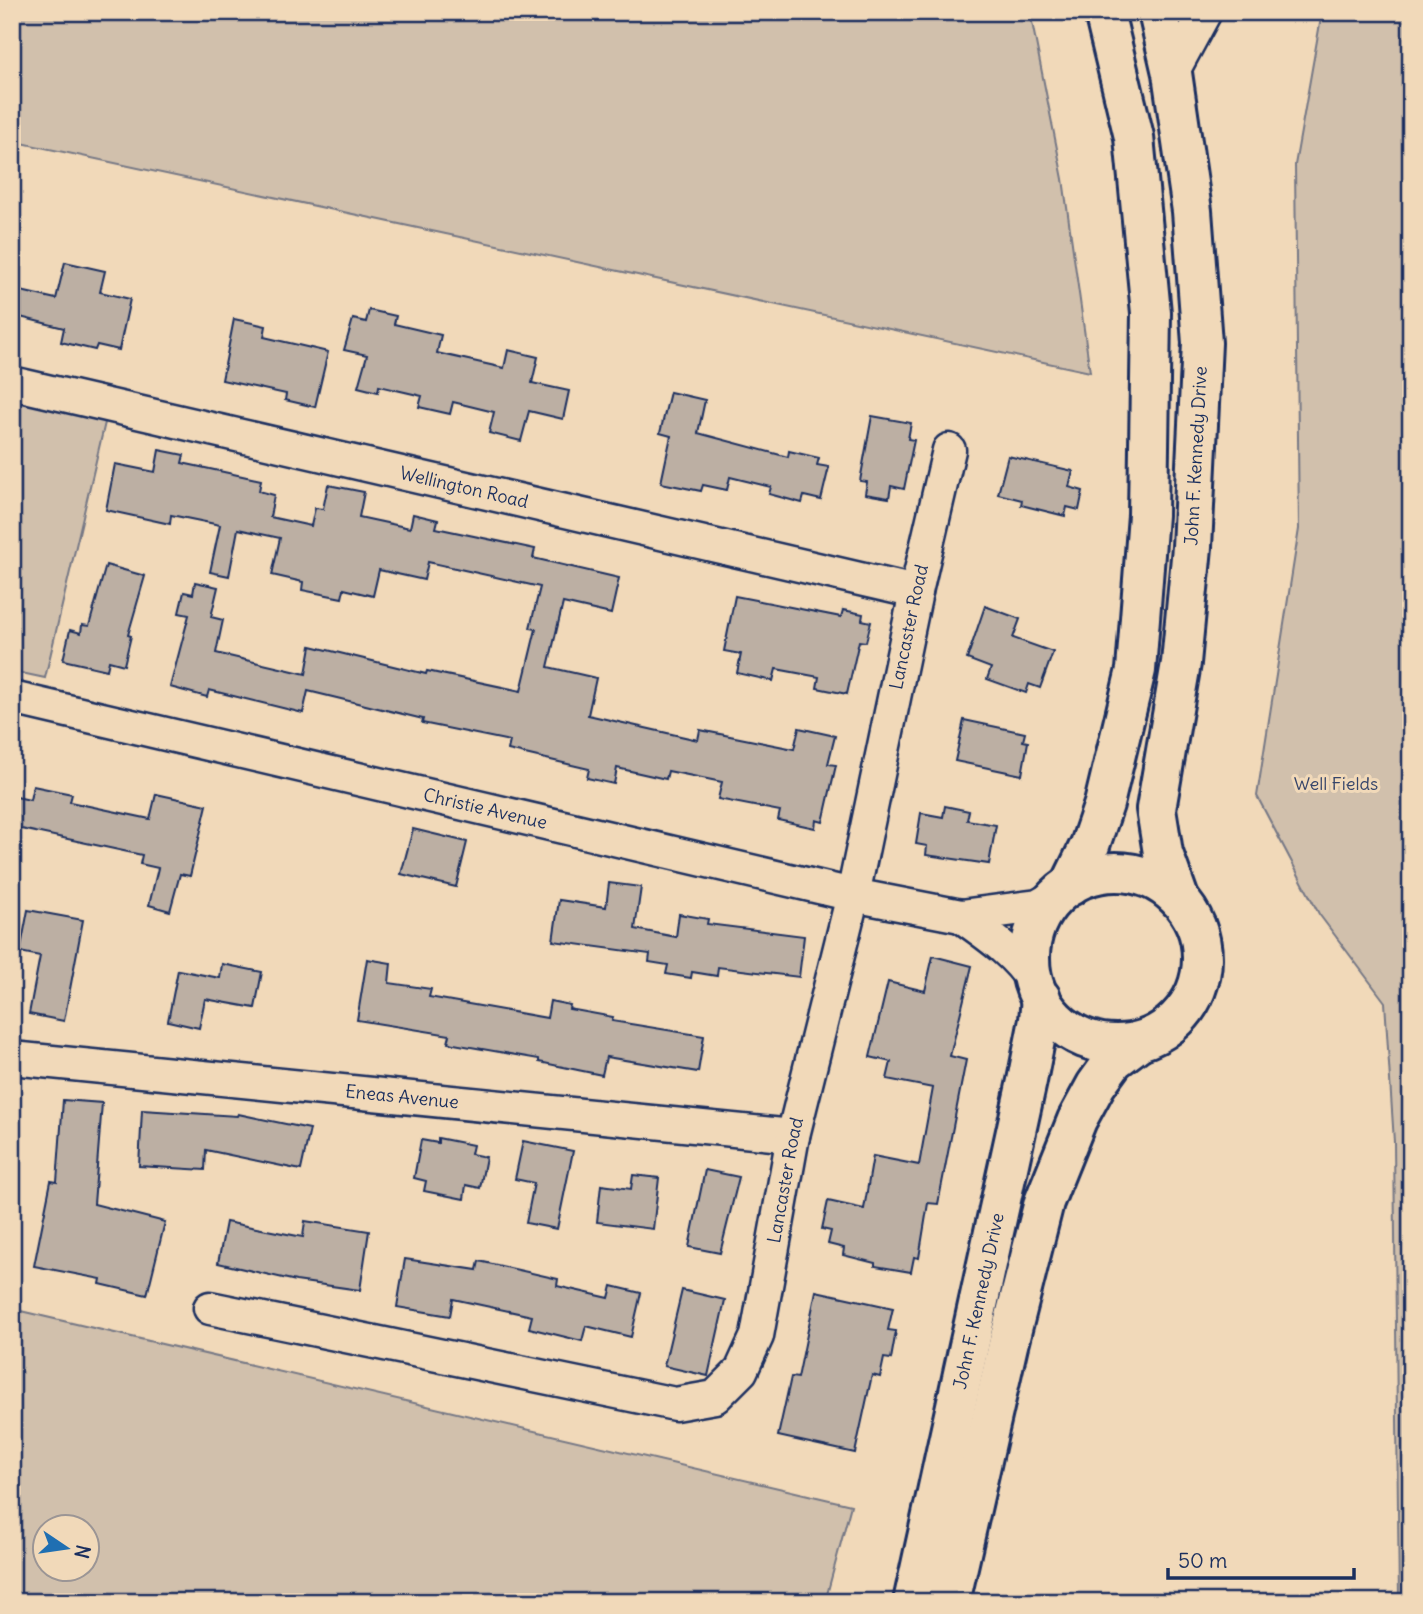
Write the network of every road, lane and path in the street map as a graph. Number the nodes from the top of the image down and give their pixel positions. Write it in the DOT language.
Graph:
graph roads {
  1 [pos="1104,12"];
  2 [pos="1158,12"];
  3 [pos="1205,12"];
  4 [pos="1172,73"];
  5 [pos="12,383"];
  6 [pos="949,450"];
  7 [pos="916,592"];
  8 [pos="12,698"];
  9 [pos="1065,889"];
  10 [pos="853,895"];
  11 [pos="1179,898"];
  12 [pos="961,916"];
  13 [pos="1037,990"];
  14 [pos="1138,1042"];
  15 [pos="12,1058"];
  16 [pos="793,1136"];
  17 [pos="210,1308"];
  18 [pos="913,1602"];
  19 [pos="950,1602"];
  1 -- 9 [label="highway, John F. Kennedy Drive"];
  2 -- 4 [label="highway, John F. Kennedy Drive"];
  3 -- 4 [label="street"];
  4 -- 11 [label="highway, John F. Kennedy Drive"];
  5 -- 7 [label="street, Wellington Road"];
  6 -- 7 [label="street, Lancaster Road"];
  7 -- 10 [label="street, Lancaster Road"];
  8 -- 10 [label="street, Christie Avenue"];
  9 -- 11 [label="highway, John F. Kennedy Drive"];
  9 -- 12 [label="street, Christie Avenue"];
  9 -- 13 [label="highway, John F. Kennedy Drive"];
  10 -- 12 [label="street, Christie Avenue"];
  10 -- 16 [label="street, Lancaster Road"];
  11 -- 14 [label="highway, John F. Kennedy Drive"];
  12 -- 13 [label="street, Christie Avenue"];
  13 -- 14 [label="highway, John F. Kennedy Drive"];
  13 -- 18 [label="highway, John F. Kennedy Drive"];
  14 -- 19 [label="highway, John F. Kennedy Drive"];
  15 -- 16 [label="street, Eneas Avenue"];
  16 -- 17 [label="street, Lancaster Road"];
}
